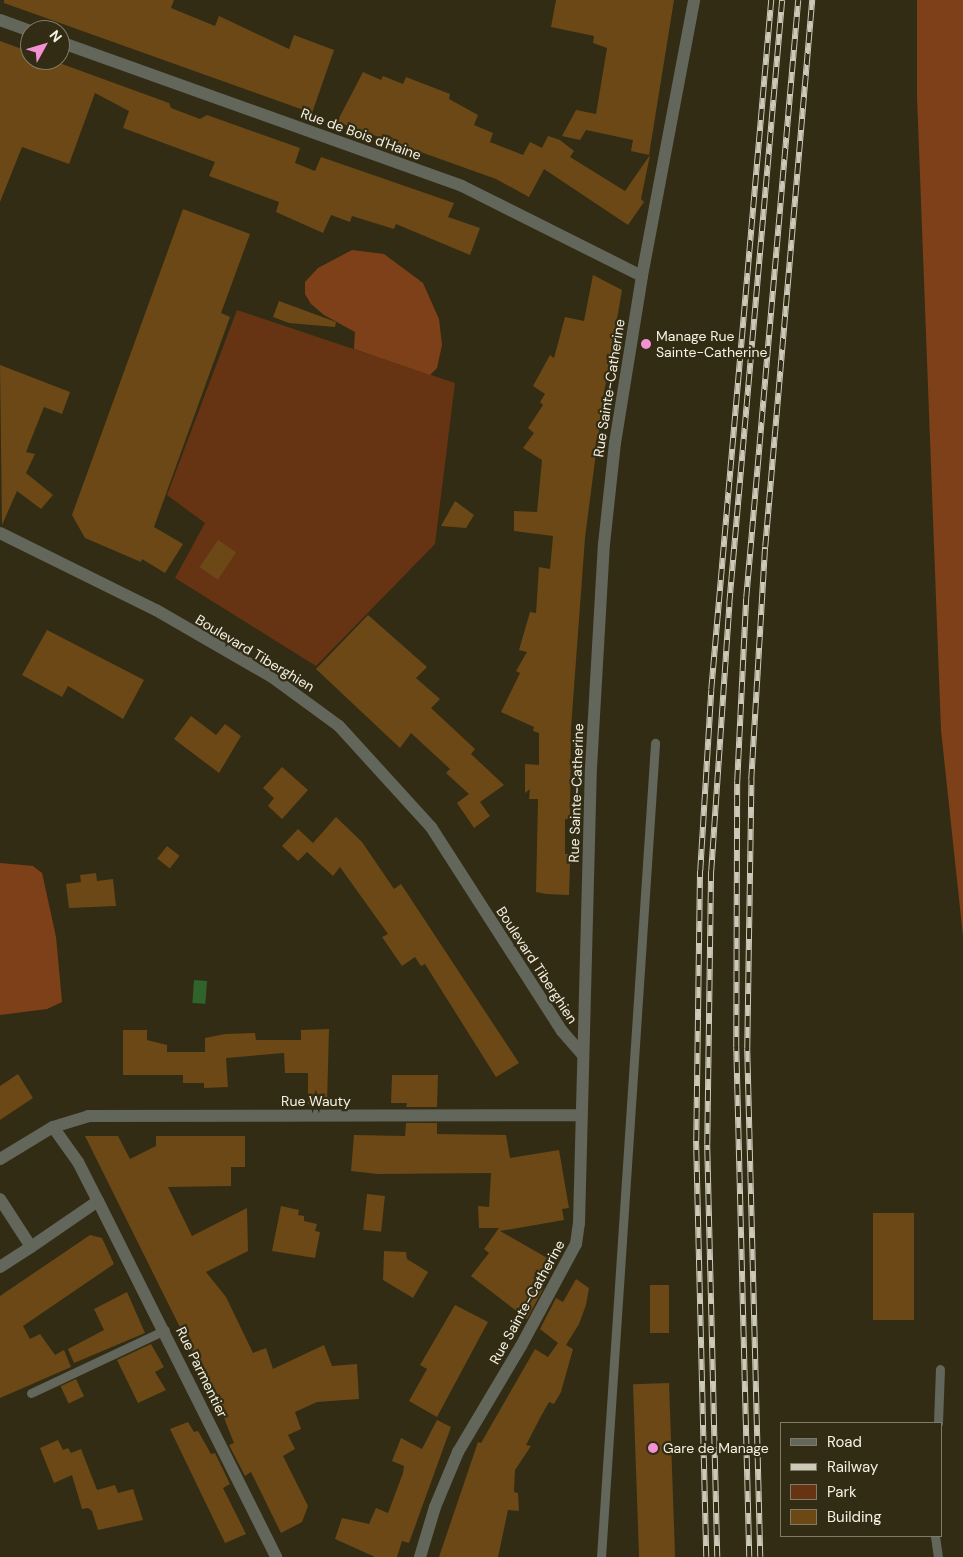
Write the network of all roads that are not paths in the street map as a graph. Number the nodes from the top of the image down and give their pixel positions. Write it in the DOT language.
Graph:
graph roads {
  1 [pos="694,0"];
  2 [pos="0,20"];
  3 [pos="20,27"];
  4 [pos="70,46"];
  5 [pos="642,276"];
  6 [pos="0,533"];
  7 [pos="655,743"];
  8 [pos="583,1055"];
  9 [pos="581,1115"];
  10 [pos="53,1127"];
  11 [pos="0,1159"];
  12 [pos="0,1199"];
  13 [pos="98,1201"];
  14 [pos="31,1247"];
  15 [pos="0,1267"];
  16 [pos="165,1330"];
  17 [pos="940,1369"];
  18 [pos="31,1393"];
  19 [pos="938,1422"];
  20 [pos="935,1537"];
  21 [pos="276,1557"];
  22 [pos="420,1557"];
  23 [pos="601,1557"];
  24 [pos="938,1557"];
  1 -- 5 [label="street, Rue Sainte-Catherine"];
  2 -- 3 [label="street"];
  4 -- 5 [label="street, Rue de Bois d'Haine"];
  5 -- 8 [label="street, Rue Sainte-Catherine"];
  6 -- 8 [label="street, Boulevard Tiberghien"];
  7 -- 23 [label="lane"];
  8 -- 9 [label="street, Rue Sainte-Catherine"];
  9 -- 10 [label="street, Rue Wauty"];
  9 -- 22 [label="street, Rue Sainte-Catherine"];
  10 -- 11 [label="street"];
  10 -- 13 [label="street, Rue Parmentier"];
  12 -- 14 [label="street"];
  13 -- 14 [label="street"];
  13 -- 16 [label="street, Rue Parmentier"];
  14 -- 15 [label="street"];
  16 -- 18 [label="lane"];
  16 -- 21 [label="street, Rue Parmentier"];
  17 -- 19 [label="lane"];
  20 -- 24 [label="lane"];
}
